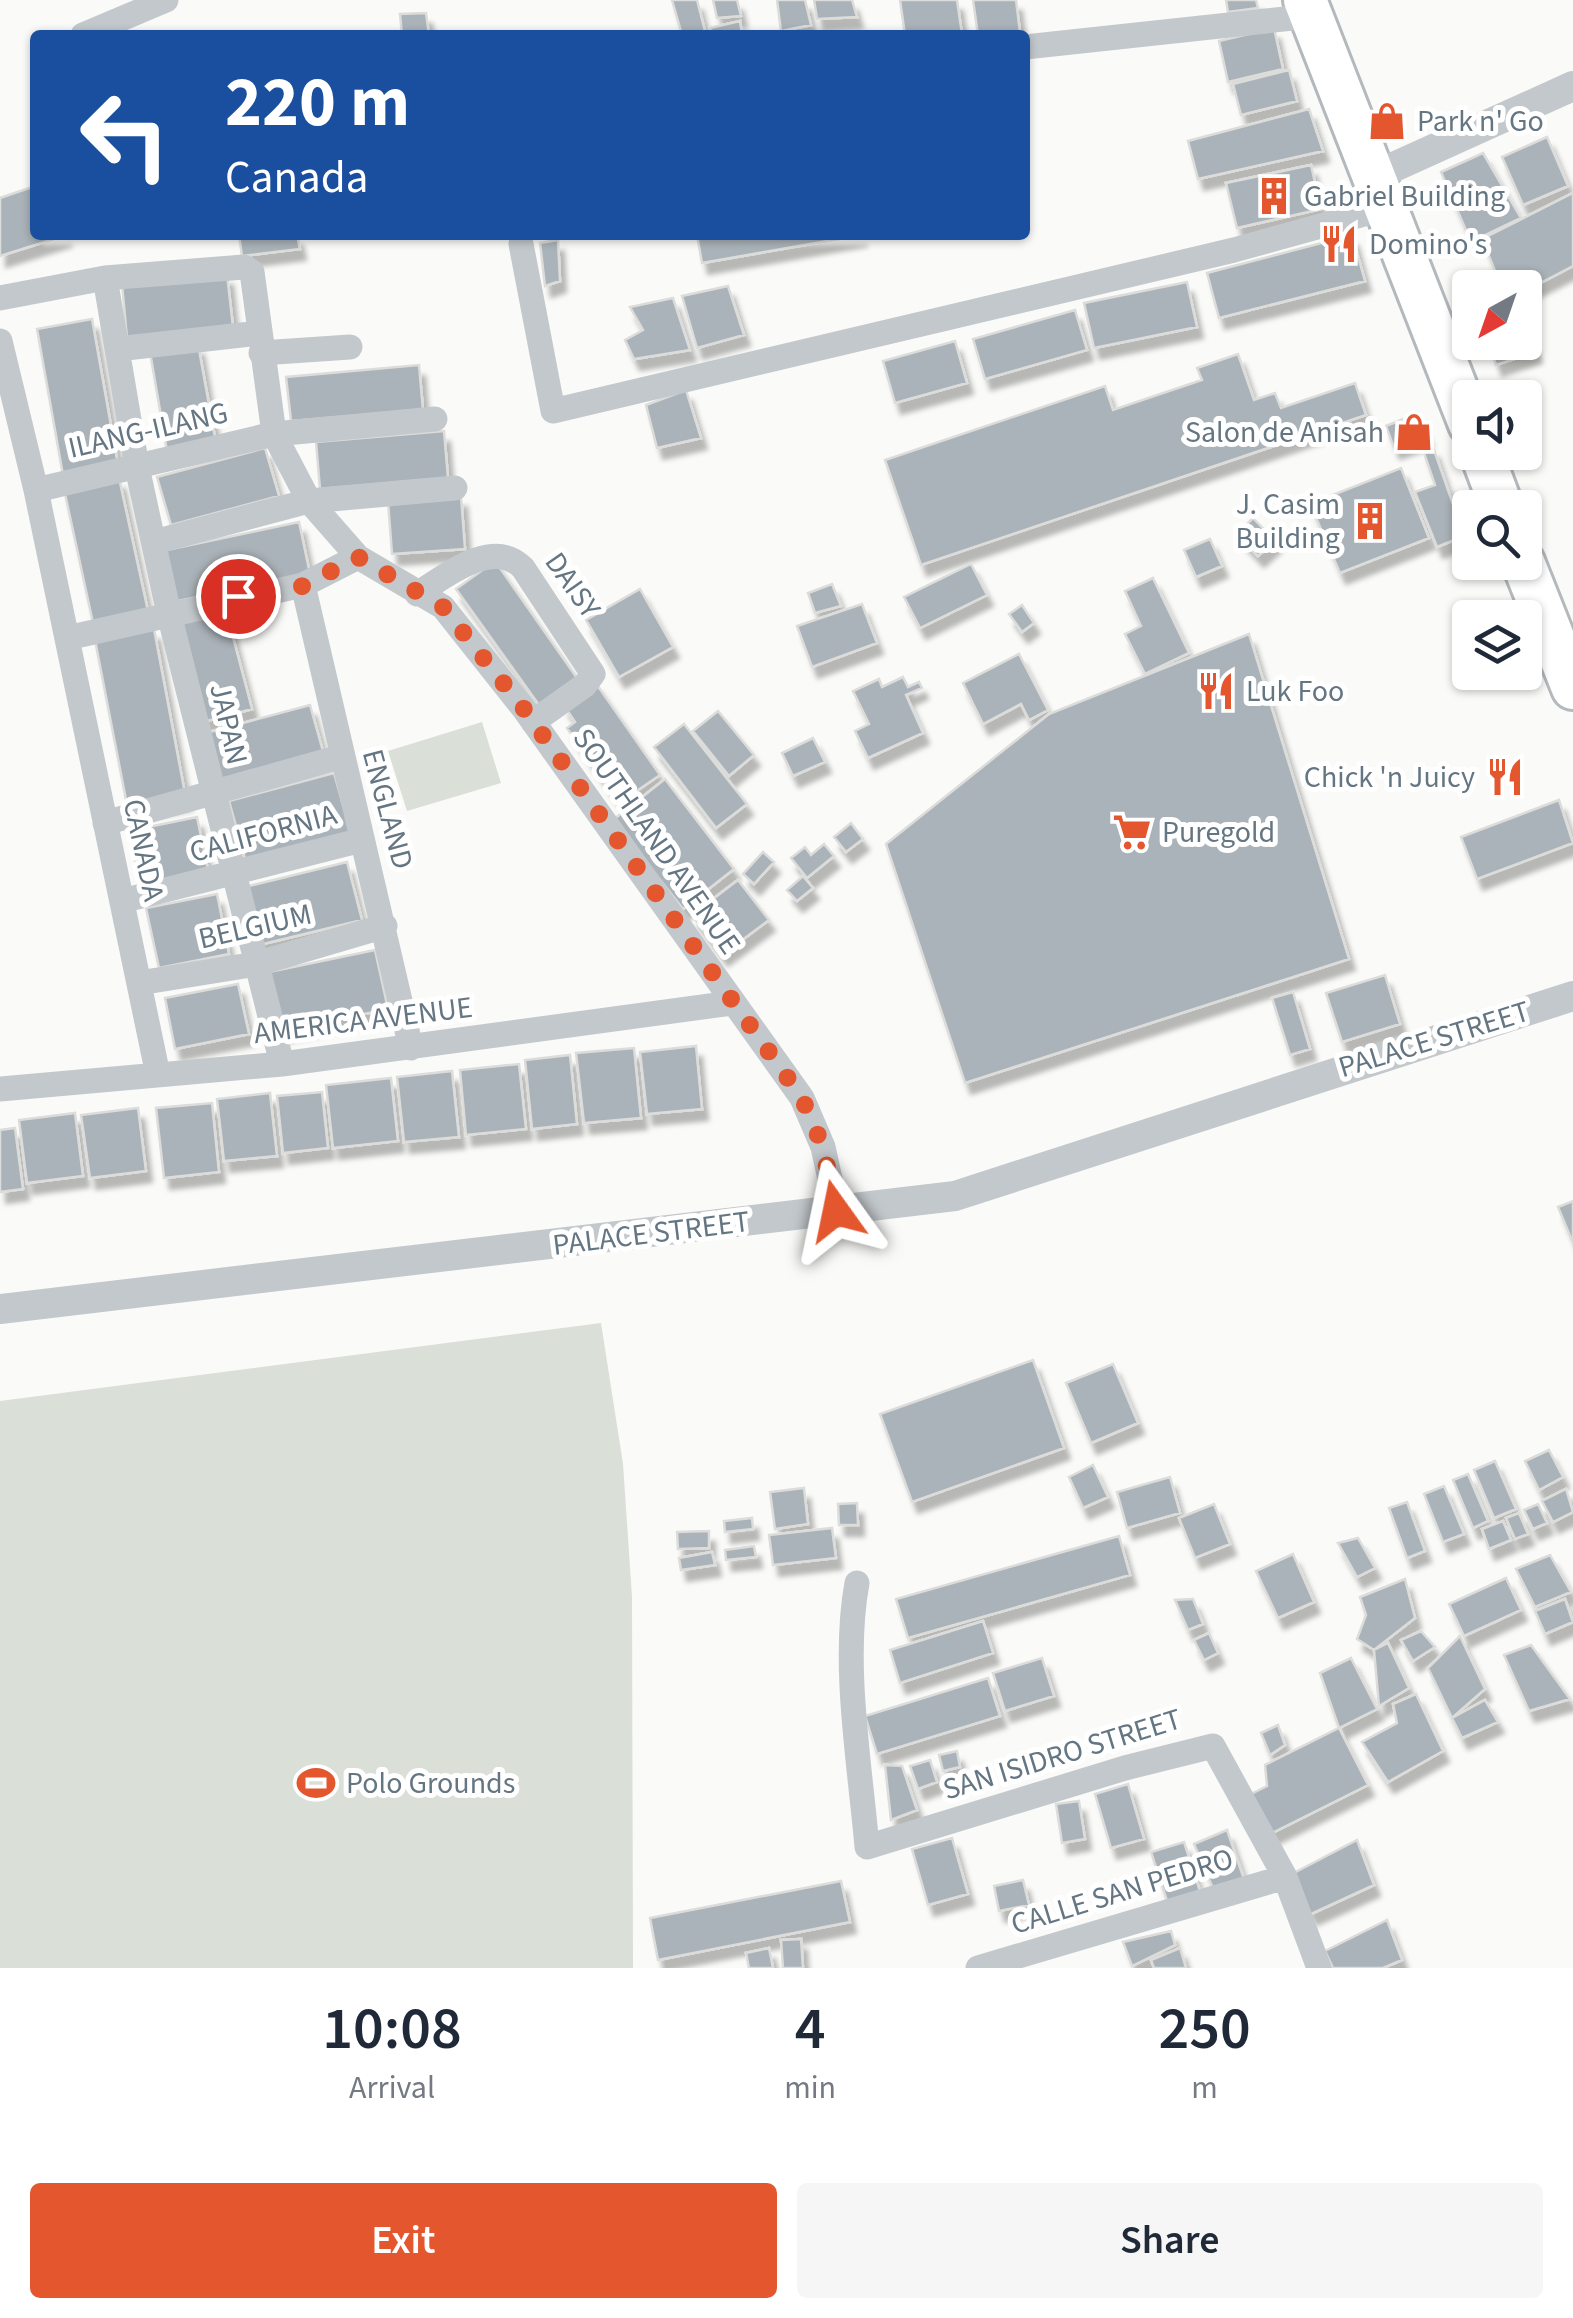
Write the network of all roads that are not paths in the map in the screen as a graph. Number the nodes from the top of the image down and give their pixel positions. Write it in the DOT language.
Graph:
graph roads {
  1 [pos="166,0"];
  2 [pos="1309,8"];
  3 [pos="96,30"];
  4 [pos="1030,45"];
  5 [pos="1573,86"];
  6 [pos="1380,192"];
  7 [pos="521,244"];
  8 [pos="105,278"];
  9 [pos="0,298"];
  10 [pos="0,341"];
  11 [pos="260,343"];
  12 [pos="350,347"];
  13 [pos="117,348"];
  14 [pos="1453,380"];
  15 [pos="435,420"];
  16 [pos="274,434"];
  17 [pos="137,467"];
  18 [pos="454,488"];
  19 [pos="36,490"];
  20 [pos="309,501"];
  21 [pos="154,542"];
  22 [pos="358,557"];
  23 [pos="1531,580"];
  24 [pos="303,586"];
  25 [pos="417,594"];
  26 [pos="169,614"];
  27 [pos="68,638"];
  28 [pos="1573,688"];
  29 [pos="533,722"];
  30 [pos="340,757"];
  31 [pos="212,796"];
  32 [pos="105,823"];
  33 [pos="362,840"];
  34 [pos="232,876"];
  35 [pos="122,901"];
  36 [pos="385,926"];
  37 [pos="256,964"];
  38 [pos="138,982"];
  39 [pos="1573,996"];
  40 [pos="732,1003"];
  41 [pos="411,1048"];
  42 [pos="282,1064"];
  43 [pos="158,1075"];
  44 [pos="0,1089"];
  45 [pos="836,1211"];
  46 [pos="0,1309"];
  47 [pos="857,1583"];
  48 [pos="1285,1877"];
  49 [pos="978,1968"];
  50 [pos="1320,1968"];
  1 -- 3 [label="street"];
  2 -- 4 [label="street"];
  2 -- 6 [label="highway"];
  5 -- 6 [label="street"];
  6 -- 7 [label="street"];
  6 -- 14 [label="highway"];
  8 -- 9 [label="street"];
  8 -- 11 [label="street, SOUTHLAND AVENUE"];
  8 -- 13 [label="street, JAPAN"];
  10 -- 19 [label="street, CANADA"];
  11 -- 12 [label="street"];
  11 -- 13 [label="street"];
  11 -- 16 [label="street, SOUTHLAND AVENUE"];
  13 -- 17 [label="street, JAPAN"];
  15 -- 16 [label="street, ILANG-ILANG"];
  16 -- 17 [label="street, ILANG-ILANG"];
  16 -- 20 [label="street, SOUTHLAND AVENUE"];
  17 -- 19 [label="street, ILANG-ILANG"];
  17 -- 21 [label="street, JAPAN"];
  18 -- 20 [label="street"];
  19 -- 27 [label="street, CANADA"];
  20 -- 21 [label="street"];
  20 -- 22 [label="street, SOUTHLAND AVENUE"];
  21 -- 26 [label="street, JAPAN"];
  22 -- 24 [label="street"];
  22 -- 25 [label="street, SOUTHLAND AVENUE"];
  23 -- 28 [label="highway"];
  24 -- 26 [label="street"];
  24 -- 30 [label="street, ENGLAND"];
  25 -- 29 [label="street, SOUTHLAND AVENUE"];
  25 -- 29 [label="street, DAISY"];
  26 -- 27 [label="street"];
  26 -- 31 [label="street, JAPAN"];
  27 -- 32 [label="street, CANADA"];
  29 -- 40 [label="street, SOUTHLAND AVENUE"];
  30 -- 31 [label="street"];
  30 -- 33 [label="street, ENGLAND"];
  31 -- 32 [label="street"];
  31 -- 34 [label="street, JAPAN"];
  32 -- 35 [label="street, CANADA"];
  33 -- 34 [label="street, CALIFORNIA"];
  33 -- 36 [label="street, ENGLAND"];
  34 -- 35 [label="street, CALIFORNIA"];
  34 -- 37 [label="street, JAPAN"];
  35 -- 38 [label="street, CANADA"];
  36 -- 37 [label="street, BELGIUM"];
  36 -- 41 [label="street, ENGLAND"];
  37 -- 38 [label="street, BELGIUM"];
  37 -- 42 [label="street, JAPAN"];
  38 -- 43 [label="street, CANADA"];
  39 -- 45 [label="street, PALACE STREET"];
  40 -- 41 [label="street, AMERICA AVENUE"];
  40 -- 45 [label="street, SOUTHLAND AVENUE"];
  41 -- 42 [label="street, AMERICA AVENUE"];
  42 -- 43 [label="street, AMERICA AVENUE"];
  43 -- 44 [label="street, AMERICA AVENUE"];
  45 -- 46 [label="street, PALACE STREET"];
  47 -- 48 [label="street, SAN ISIDRO STREET"];
  48 -- 49 [label="street, CALLE SAN PEDRO"];
  48 -- 50 [label="street, SAN ISIDRO STREET"];
}
